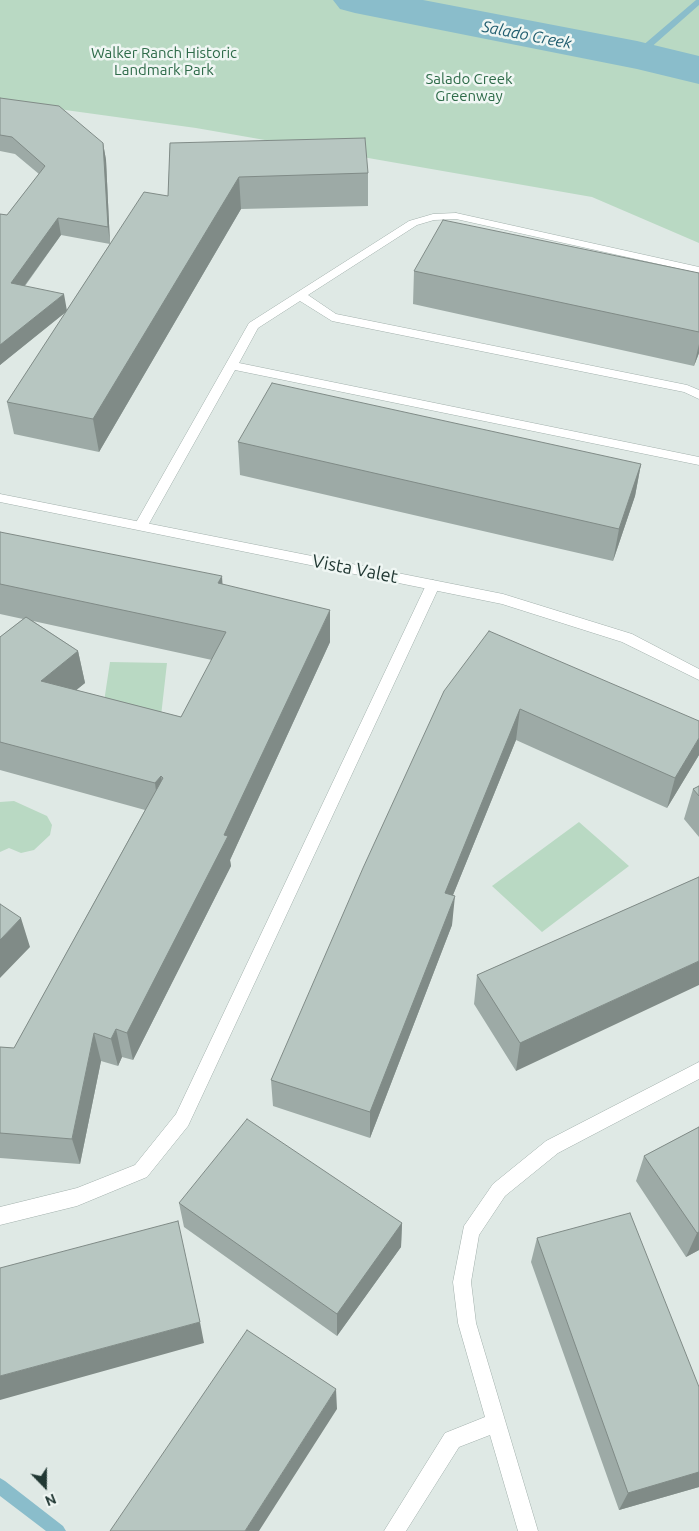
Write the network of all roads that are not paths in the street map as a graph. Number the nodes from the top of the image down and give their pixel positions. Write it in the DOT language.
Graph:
graph roads {
  1 [pos="699,270"];
  2 [pos="300,295"];
  3 [pos="231,365"];
  4 [pos="699,395"];
  5 [pos="699,462"];
  6 [pos="0,498"];
  7 [pos="141,526"];
  8 [pos="433,585"];
  9 [pos="699,675"];
  10 [pos="699,1070"];
  11 [pos="0,1216"];
  12 [pos="496,1423"];
  13 [pos="394,1531"];
  14 [pos="528,1531"];
  1 -- 2 [label="street"];
  2 -- 3 [label="street"];
  2 -- 4 [label="street"];
  3 -- 5 [label="street"];
  3 -- 7 [label="street"];
  6 -- 7 [label="street, Vista Valet"];
  7 -- 8 [label="street, Vista Valet"];
  8 -- 9 [label="street, Vista Valet"];
  8 -- 11 [label="street"];
  10 -- 12 [label="street"];
  12 -- 13 [label="street"];
  12 -- 14 [label="street"];
}
